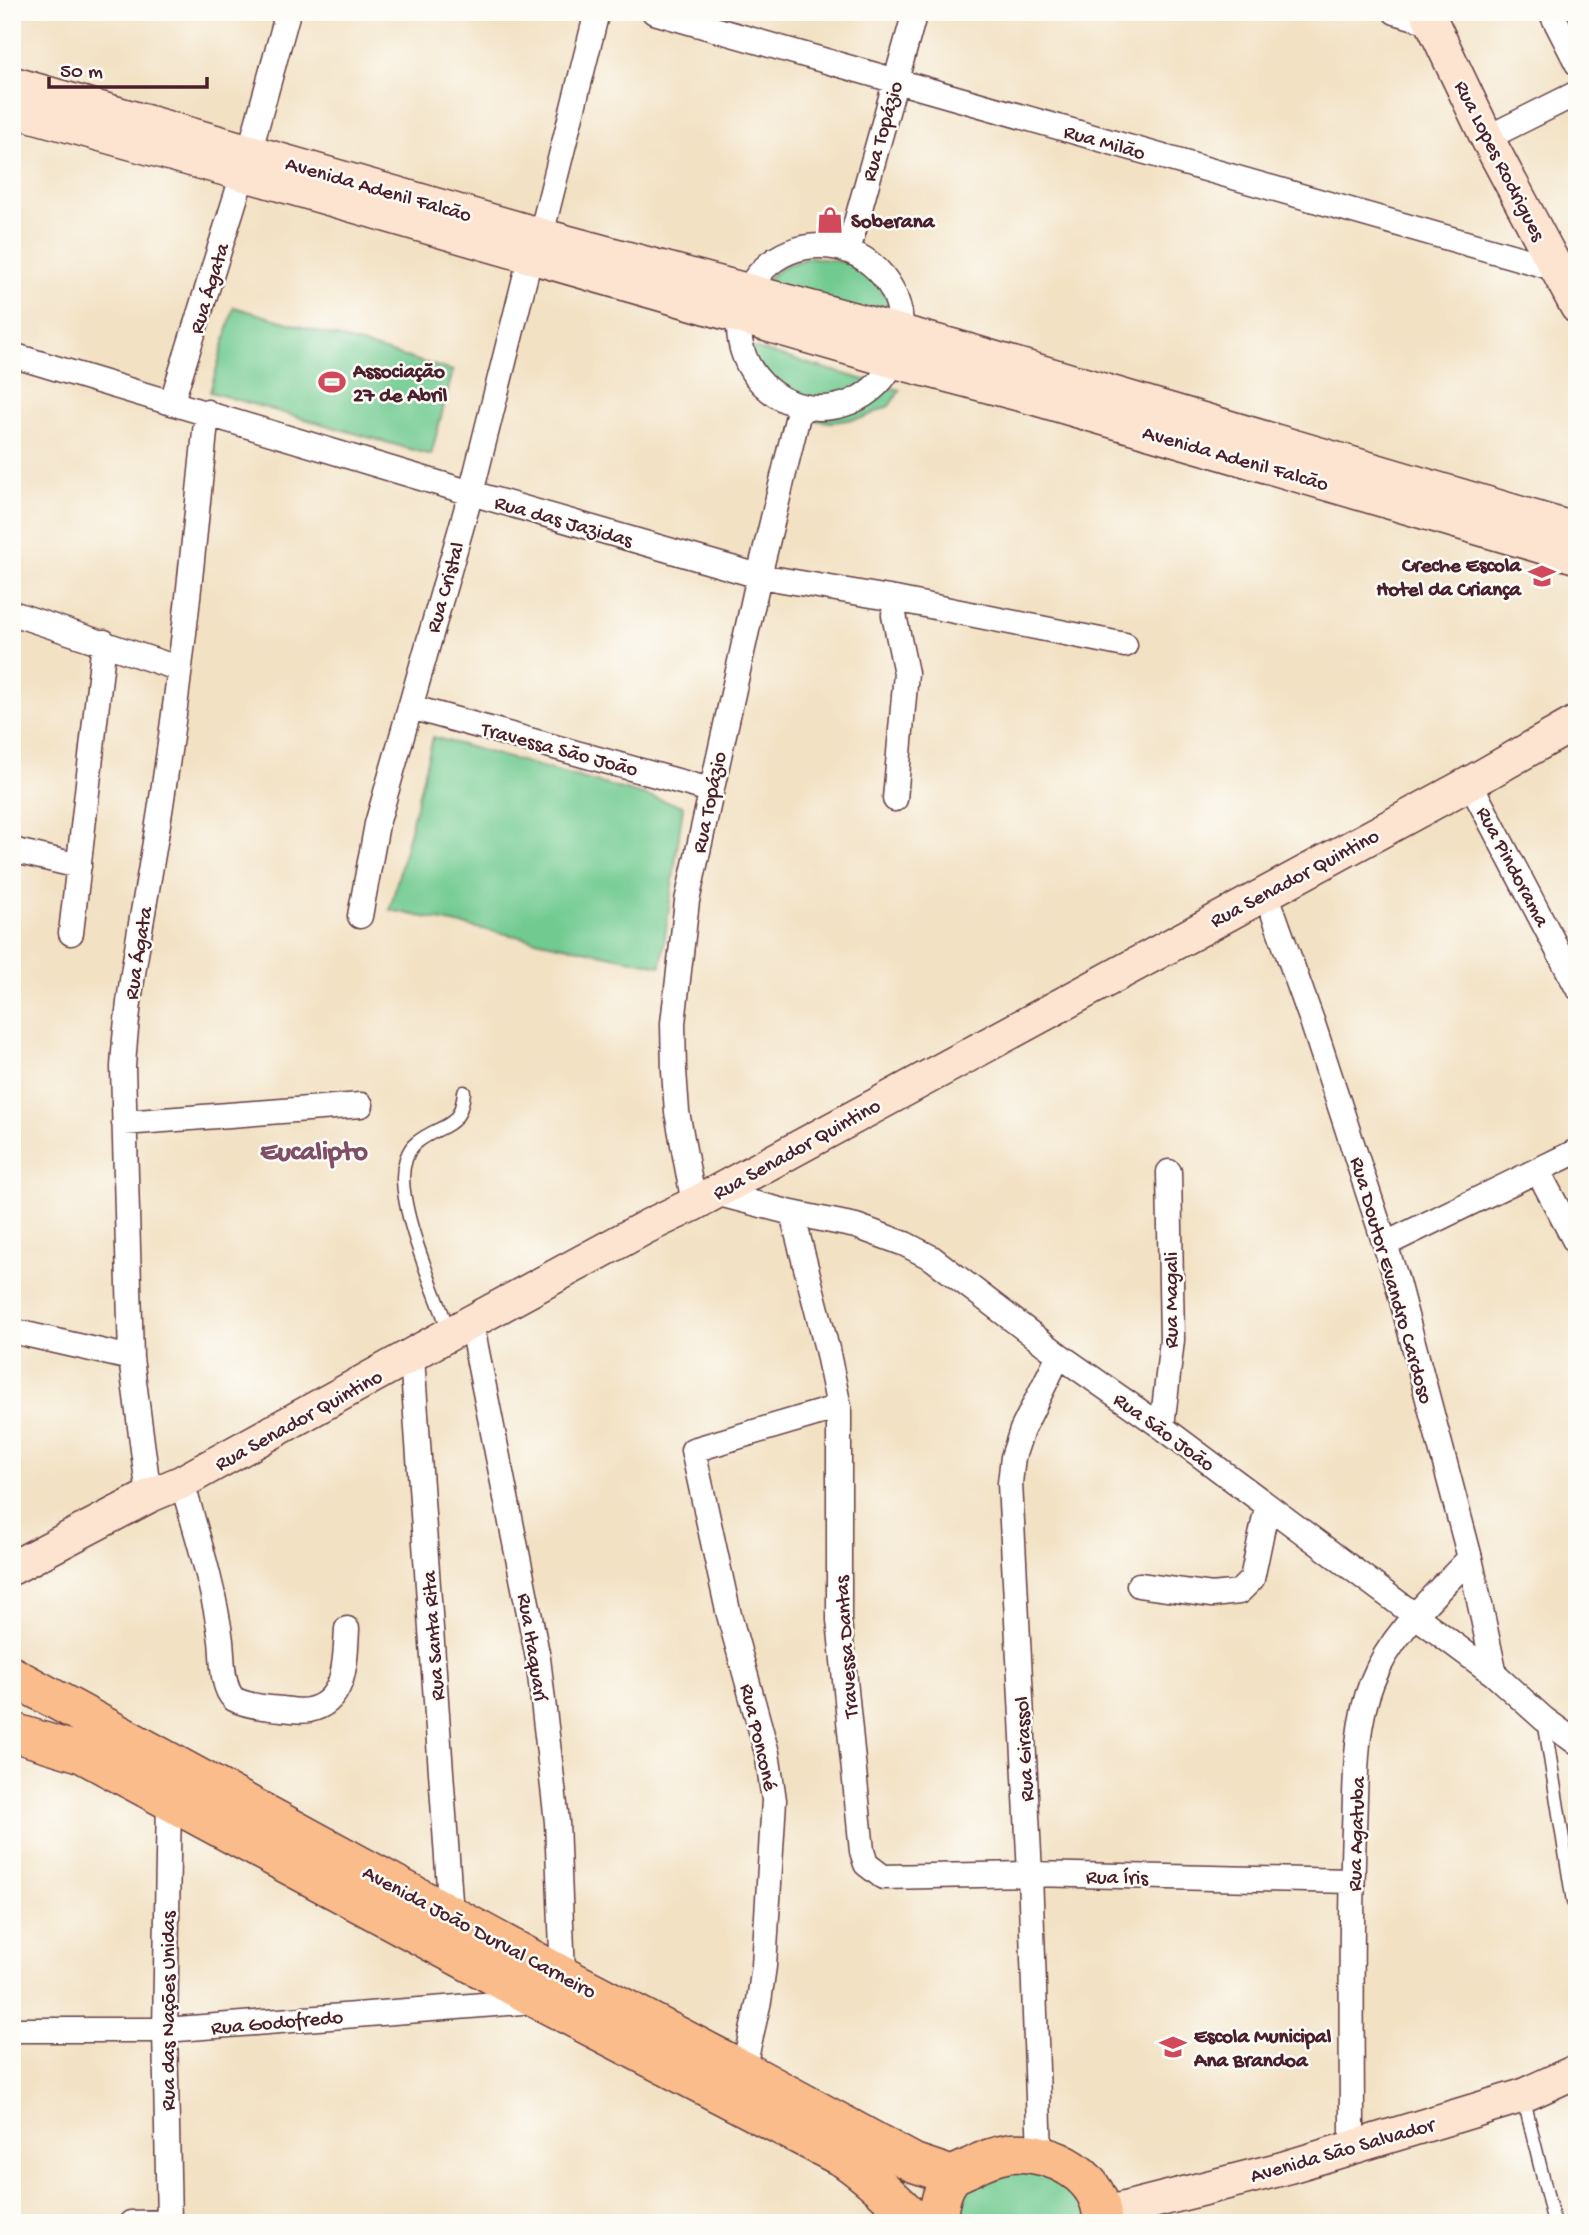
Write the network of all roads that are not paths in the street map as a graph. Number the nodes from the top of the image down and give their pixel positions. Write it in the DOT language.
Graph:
graph roads {
  1 [pos="288,12"];
  2 [pos="597,12"];
  3 [pos="654,12"];
  4 [pos="915,12"];
  5 [pos="1395,12"];
  6 [pos="1551,12"];
  7 [pos="1430,18"];
  8 [pos="1577,62"];
  9 [pos="895,82"];
  10 [pos="12,83"];
  11 [pos="1577,93"];
  12 [pos="12,110"];
  13 [pos="154,136"];
  14 [pos="1487,138"];
  15 [pos="247,162"];
  16 [pos="535,247"];
  17 [pos="848,251"];
  18 [pos="1556,270"];
  19 [pos="743,304"];
  20 [pos="1577,306"];
  21 [pos="897,346"];
  22 [pos="12,355"];
  23 [pos="172,401"];
  24 [pos="800,407"];
  25 [pos="207,412"];
  26 [pos="471,493"];
  27 [pos="1463,510"];
  28 [pos="1577,530"];
  29 [pos="1577,557"];
  30 [pos="759,576"];
  31 [pos="895,599"];
  32 [pos="12,613"];
  33 [pos="104,642"];
  34 [pos="1125,645"];
  35 [pos="180,669"];
  36 [pos="410,707"];
  37 [pos="1577,722"];
  38 [pos="1470,783"];
  39 [pos="710,790"];
  40 [pos="895,799"];
  41 [pos="12,850"];
  42 [pos="79,866"];
  43 [pos="1266,892"];
  44 [pos="360,916"];
  45 [pos="72,933"];
  46 [pos="1577,987"];
  47 [pos="464,1092"];
  48 [pos="361,1105"];
  49 [pos="124,1123"];
  50 [pos="1577,1151"];
  51 [pos="1538,1171"];
  52 [pos="1169,1172"];
  53 [pos="704,1198"];
  54 [pos="792,1213"];
  55 [pos="1386,1244"];
  56 [pos="1577,1245"];
  57 [pos="461,1329"];
  58 [pos="12,1331"];
  59 [pos="1059,1355"];
  60 [pos="412,1357"];
  61 [pos="131,1359"];
  62 [pos="839,1407"];
  63 [pos="1162,1427"];
  64 [pos="182,1482"];
  65 [pos="149,1496"];
  66 [pos="1267,1507"];
  67 [pos="1470,1558"];
  68 [pos="12,1568"];
  69 [pos="1139,1585"];
  70 [pos="1416,1616"];
  71 [pos="347,1629"];
  72 [pos="1494,1675"];
  73 [pos="12,1676"];
  74 [pos="1544,1719"];
  75 [pos="12,1731"];
  76 [pos="1577,1743"];
  77 [pos="169,1798"];
  78 [pos="1030,1874"];
  79 [pos="883,1877"];
  80 [pos="1352,1881"];
  81 [pos="1573,1902"];
  82 [pos="451,1915"];
  83 [pos="552,1989"];
  84 [pos="12,2030"];
  85 [pos="165,2030"];
  86 [pos="743,2070"];
  87 [pos="1577,2071"];
  88 [pos="1522,2096"];
  89 [pos="1352,2147"];
  90 [pos="1040,2154"];
  91 [pos="953,2176"];
  92 [pos="1102,2218"];
  93 [pos="169,2222"];
  94 [pos="131,2223"];
  95 [pos="917,2223"];
  96 [pos="937,2223"];
  97 [pos="1555,2223"];
  1 -- 15 [label="street, Rua Ágata"];
  2 -- 16 [label="street, Rua Cristal"];
  3 -- 9 [label="street, Rua Milão"];
  4 -- 9 [label="street, Rua Topázio"];
  5 -- 7 [label="street"];
  6 -- 8 [label="street"];
  7 -- 14 [label="street, Rua Lopes Rodrigues"];
  9 -- 17 [label="street, Rua Topázio"];
  9 -- 18 [label="street, Rua Milão"];
  10 -- 13 [label="street, Avenida Adenil Falcão"];
  11 -- 14 [label="street"];
  12 -- 13 [label="street, Avenida Adenil Falcão"];
  13 -- 15 [label="street, Avenida Adenil Falcão"];
  14 -- 18 [label="street, Rua Lopes Rodrigues"];
  15 -- 16 [label="street, Avenida Adenil Falcão"];
  15 -- 23 [label="street, Rua Ágata"];
  16 -- 19 [label="street, Avenida Adenil Falcão"];
  16 -- 26 [label="street, Rua Cristal"];
  17 -- 19 [label="street"];
  17 -- 21 [label="street"];
  18 -- 20 [label="street, Rua Lopes Rodrigues"];
  19 -- 21 [label="street, Avenida Adenil Falcão"];
  19 -- 24 [label="street"];
  21 -- 24 [label="street"];
  21 -- 27 [label="street, Avenida Adenil Falcão"];
  22 -- 23 [label="street, Rua das Jazidas"];
  23 -- 25 [label="street, Rua das Jazidas"];
  24 -- 30 [label="street, Rua Topázio"];
  25 -- 26 [label="street, Rua das Jazidas"];
  25 -- 35 [label="street, Rua Ágata"];
  26 -- 30 [label="street, Rua das Jazidas"];
  26 -- 36 [label="street, Rua Cristal"];
  27 -- 28 [label="street, Avenida Adenil Falcão"];
  27 -- 29 [label="street, Avenida Adenil Falcão"];
  30 -- 31 [label="street, Rua das Jazidas"];
  30 -- 39 [label="street, Rua Topázio"];
  31 -- 34 [label="street, Rua das Jazidas"];
  31 -- 40 [label="street"];
  32 -- 33 [label="street"];
  33 -- 35 [label="street"];
  33 -- 42 [label="street"];
  35 -- 49 [label="street, Rua Ágata"];
  36 -- 39 [label="street, Travessa São João"];
  36 -- 44 [label="street, Rua Cristal"];
  37 -- 38 [label="street, Rua Senador Quintino"];
  38 -- 43 [label="street, Rua Senador Quintino"];
  38 -- 46 [label="street, Rua Pindorama"];
  39 -- 53 [label="street, Rua Topázio"];
  41 -- 42 [label="street"];
  42 -- 45 [label="street"];
  43 -- 53 [label="street, Rua Senador Quintino"];
  43 -- 55 [label="street, Rua Doutor Evandro Cardoso"];
  47 -- 57 [label="lane"];
  48 -- 49 [label="street"];
  49 -- 61 [label="street, Rua Ágata"];
  50 -- 51 [label="street"];
  51 -- 55 [label="street"];
  51 -- 56 [label="street"];
  52 -- 63 [label="street, Rua Magali"];
  53 -- 54 [label="street, Rua São João"];
  53 -- 57 [label="street, Rua Senador Quintino"];
  54 -- 59 [label="street, Rua São João"];
  54 -- 62 [label="street, Travessa Dantas"];
  55 -- 67 [label="street, Rua Doutor Evandro Cardoso"];
  57 -- 60 [label="street, Rua Senador Quintino"];
  57 -- 83 [label="street, Rua Itaquarí"];
  58 -- 61 [label="street"];
  59 -- 63 [label="street, Rua São João"];
  59 -- 78 [label="street, Rua Girassol"];
  60 -- 64 [label="street, Rua Senador Quintino"];
  60 -- 82 [label="street, Rua Santa Rita"];
  61 -- 65 [label="street, Rua Ágata"];
  62 -- 79 [label="street, Travessa Dantas"];
  62 -- 86 [label="street, Rua Ponconé"];
  63 -- 66 [label="street, Rua São João"];
  64 -- 65 [label="street, Rua Senador Quintino"];
  64 -- 71 [label="street"];
  65 -- 68 [label="street, Rua Senador Quintino"];
  66 -- 69 [label="street"];
  66 -- 70 [label="street, Rua São João"];
  67 -- 70 [label="street, Rua Agatuba"];
  67 -- 72 [label="street, Rua Doutor Evandro Cardoso"];
  70 -- 72 [label="street, Rua São João"];
  70 -- 80 [label="street, Rua Agatuba"];
  72 -- 74 [label="street, Rua São João"];
  73 -- 82 [label="main road, Avenida João Durval Carneiro"];
  74 -- 76 [label="street, Rua São João"];
  74 -- 81 [label="lane"];
  75 -- 77 [label="main road, Avenida João Durval Carneiro"];
  77 -- 83 [label="main road, Avenida João Durval Carneiro"];
  77 -- 85 [label="street, Rua das Nações Unidas"];
  78 -- 79 [label="street, Rua Íris"];
  78 -- 80 [label="street, Rua Íris"];
  78 -- 90 [label="street, Rua Girassol"];
  80 -- 89 [label="street, Rua Agatuba"];
  82 -- 83 [label="main road, Avenida João Durval Carneiro"];
  83 -- 85 [label="street, Rua Godofredo"];
  83 -- 86 [label="main road, Avenida João Durval Carneiro"];
  83 -- 95 [label="main road, Avenida João Durval Carneiro"];
  84 -- 85 [label="street, Rua Godofredo"];
  85 -- 93 [label="street, Rua das Nações Unidas"];
  86 -- 91 [label="main road, Avenida João Durval Carneiro"];
  87 -- 88 [label="street, Avenida São Salvador"];
  88 -- 89 [label="street, Avenida São Salvador"];
  88 -- 97 [label="lane"];
  89 -- 92 [label="street, Avenida São Salvador"];
  90 -- 91 [label="main road"];
  90 -- 92 [label="main road"];
  91 -- 96 [label="main road"];
  93 -- 94 [label="street"];
}
